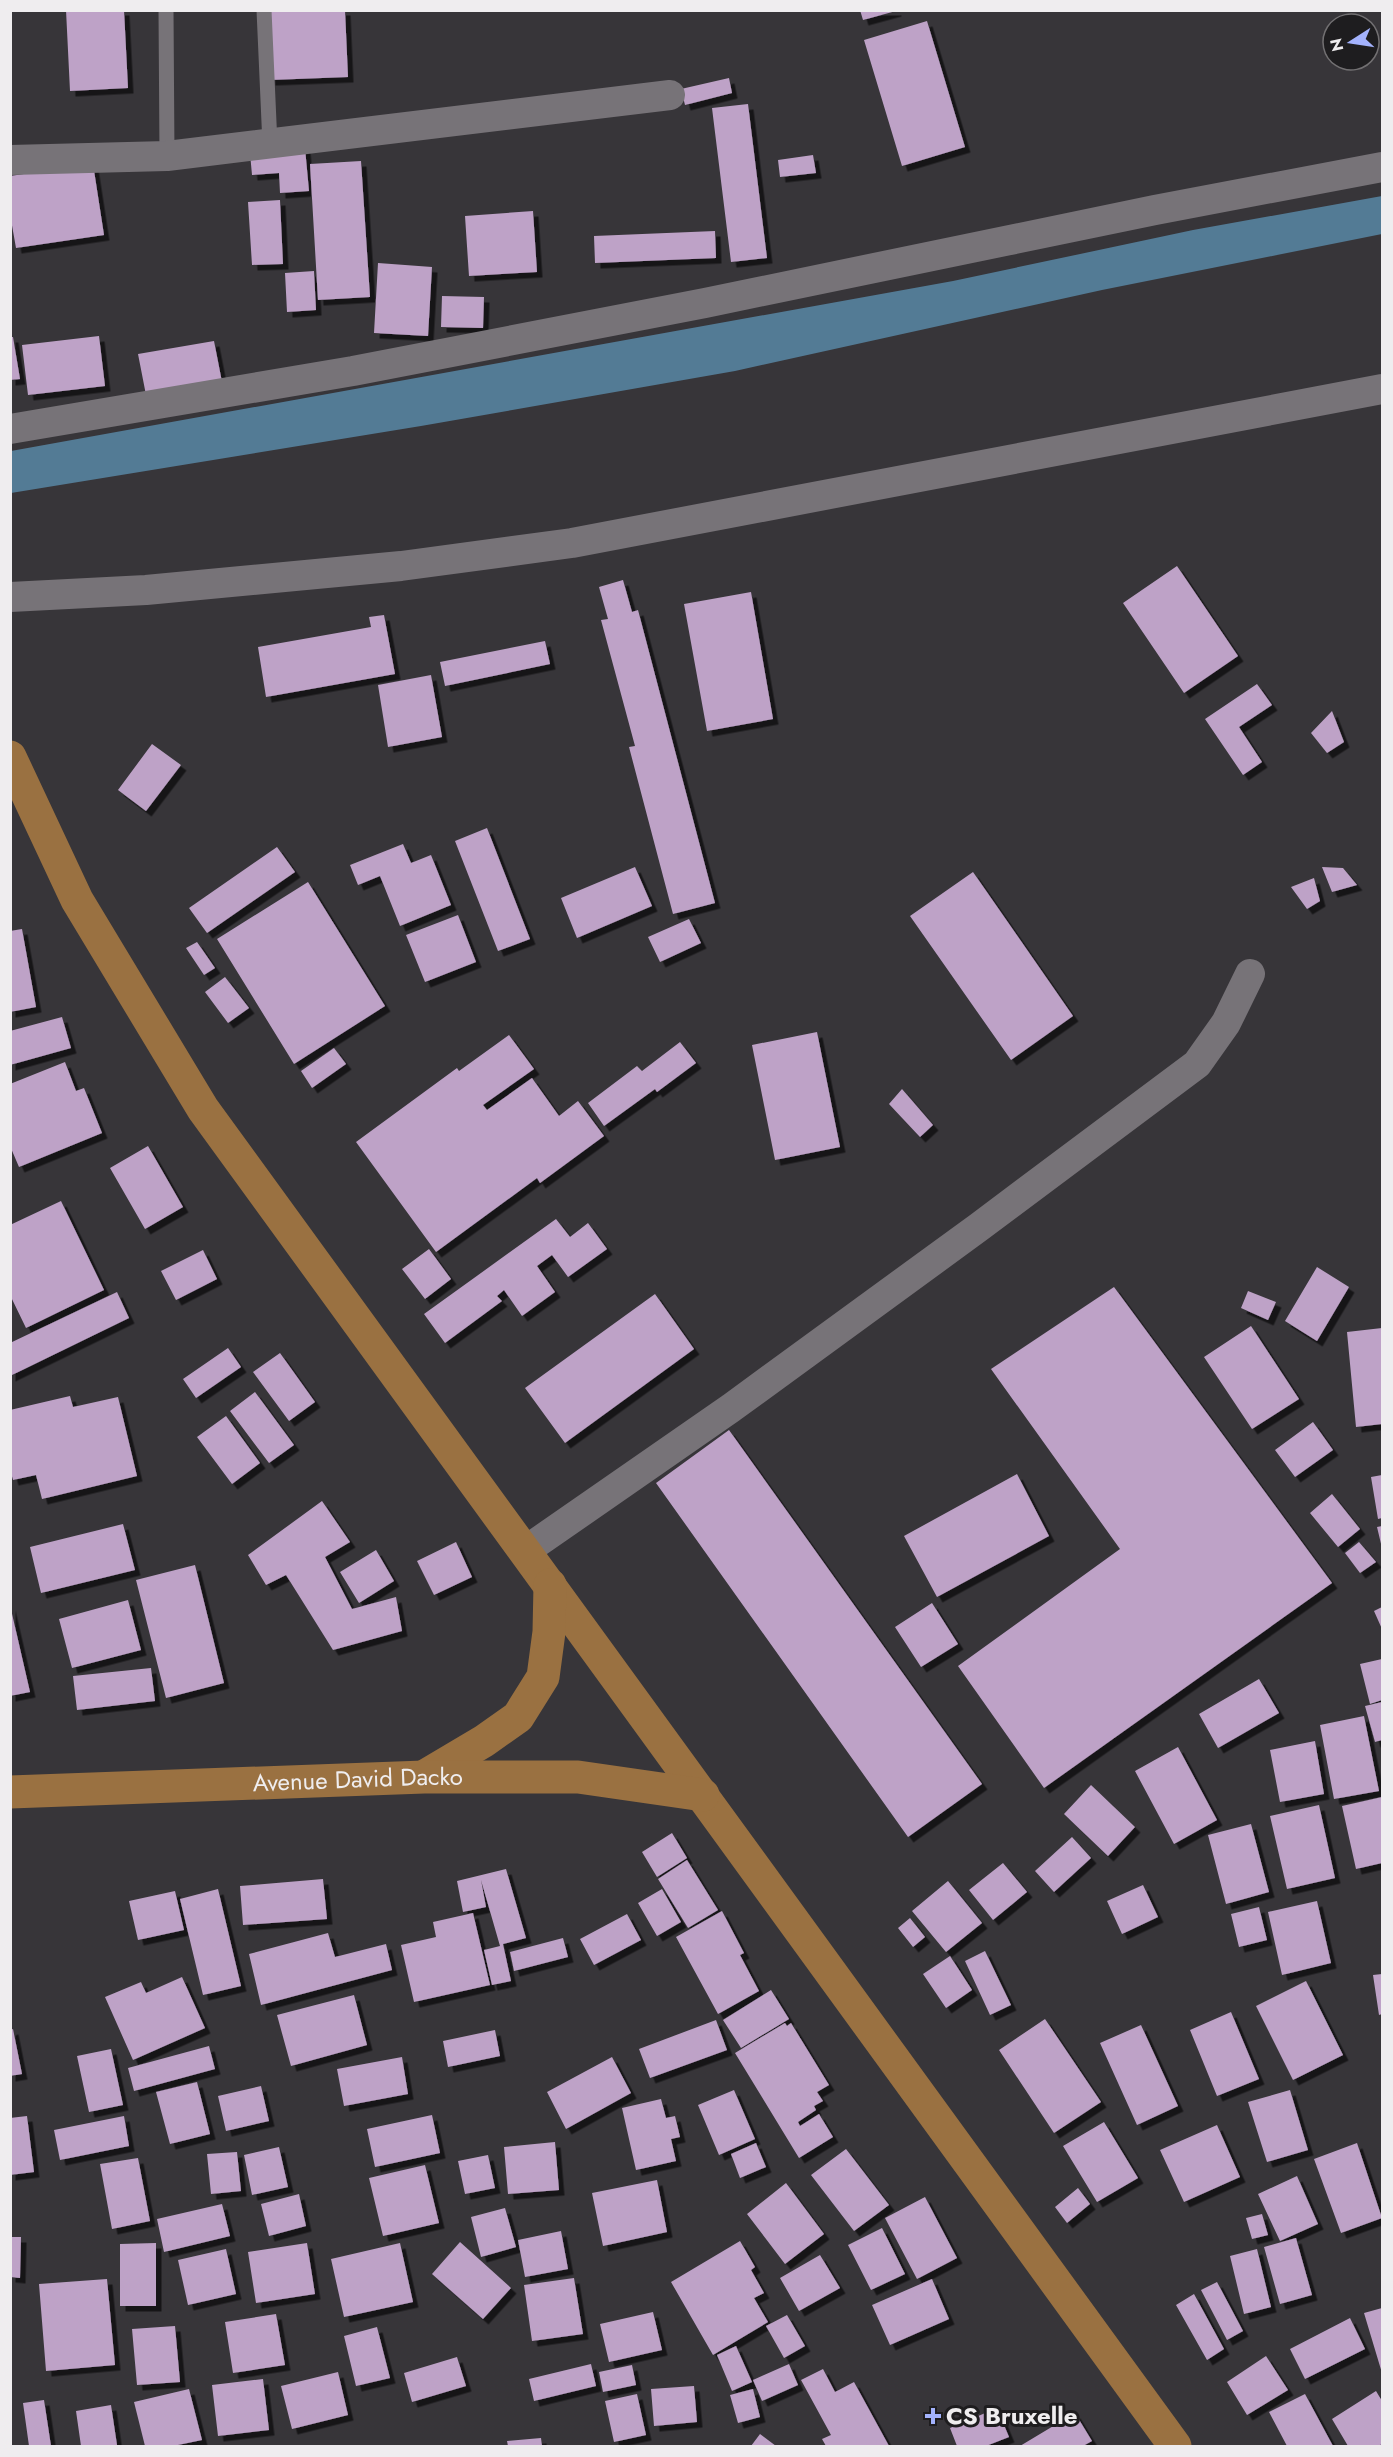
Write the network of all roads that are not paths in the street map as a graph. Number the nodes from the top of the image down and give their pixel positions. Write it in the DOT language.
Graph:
graph roads {
  1 [pos="166,10"];
  2 [pos="264,10"];
  3 [pos="670,95"];
  4 [pos="270,145"];
  5 [pos="167,156"];
  6 [pos="10,160"];
  7 [pos="1383,166"];
  8 [pos="1383,389"];
  9 [pos="10,429"];
  10 [pos="10,597"];
  11 [pos="10,757"];
  12 [pos="1250,974"];
  13 [pos="525,1551"];
  14 [pos="550,1585"];
  15 [pos="424,1777"];
  16 [pos="10,1792"];
  17 [pos="703,1795"];
  18 [pos="1175,2446"];
  1 -- 5 [label="lane"];
  2 -- 4 [label="lane"];
  3 -- 4 [label="street"];
  4 -- 5 [label="street"];
  5 -- 6 [label="street"];
  7 -- 9 [label="street"];
  8 -- 10 [label="street"];
  11 -- 13 [label="main road"];
  12 -- 13 [label="street"];
  13 -- 14 [label="main road"];
  14 -- 15 [label="main road"];
  14 -- 17 [label="main road"];
  15 -- 16 [label="main road, Avenue David Dacko"];
  15 -- 17 [label="main road, Avenue David Dacko"];
  17 -- 18 [label="main road"];
}
